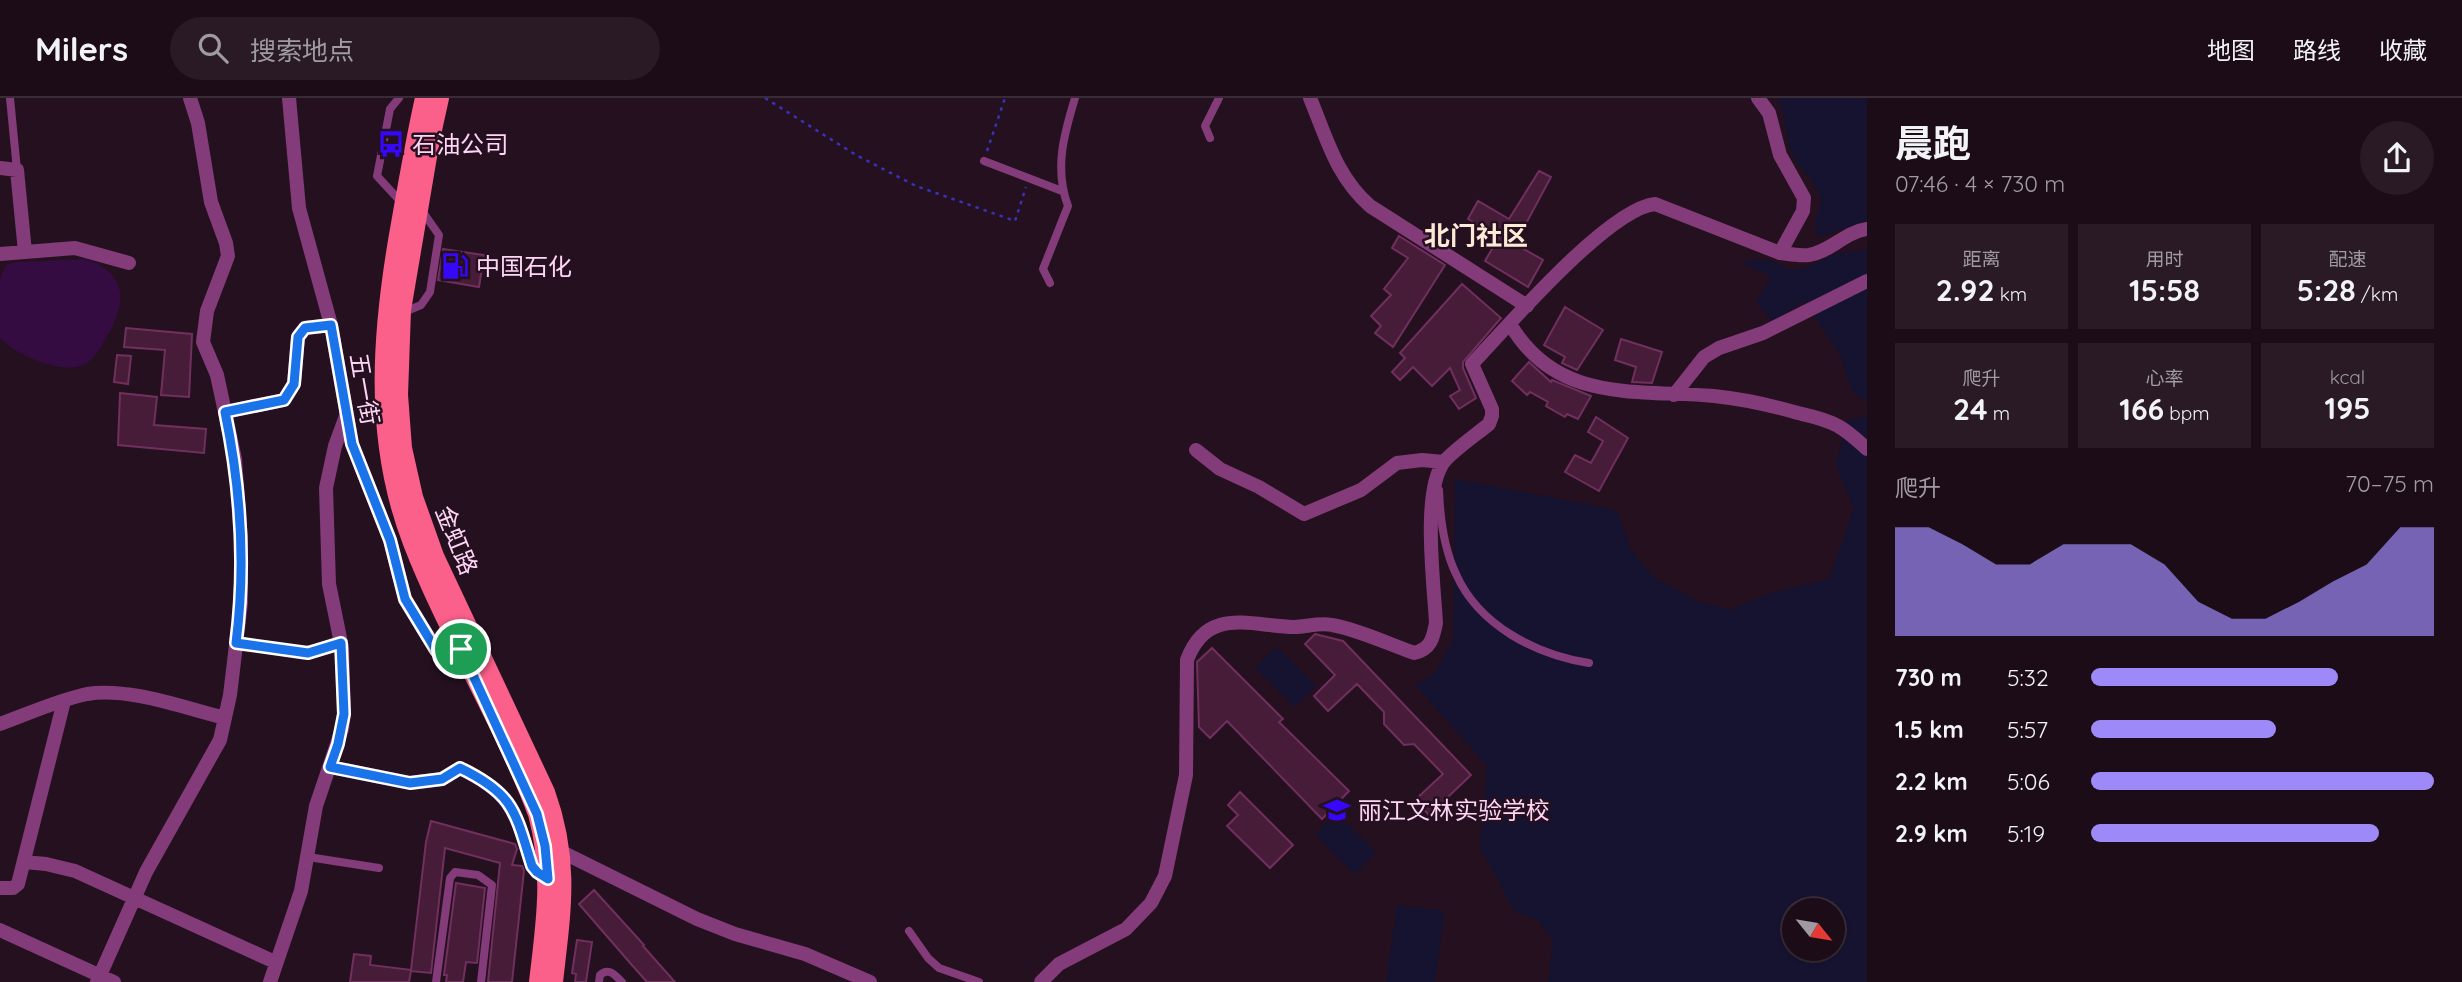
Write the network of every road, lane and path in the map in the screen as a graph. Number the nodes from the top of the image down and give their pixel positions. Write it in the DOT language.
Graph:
graph roads {
  1 [pos="10,98"];
  2 [pos="190,98"];
  3 [pos="289,98"];
  4 [pos="399,98"];
  5 [pos="424,98"];
  6 [pos="440,98"];
  7 [pos="765,98"];
  8 [pos="1005,98"];
  9 [pos="1075,98"];
  10 [pos="1219,98"];
  11 [pos="1310,98"];
  12 [pos="1758,98"];
  13 [pos="1210,138"];
  14 [pos="984,161"];
  15 [pos="0,168"];
  16 [pos="17,170"];
  17 [pos="1029,177"];
  18 [pos="1062,191"];
  19 [pos="411,206"];
  20 [pos="1867,229"];
  21 [pos="24,251"];
  22 [pos="1780,253"];
  23 [pos="0,254"];
  24 [pos="129,263"];
  25 [pos="1867,281"];
  26 [pos="1050,283"];
  27 [pos="1527,306"];
  28 [pos="402,313"];
  29 [pos="1510,324"];
  30 [pos="331,325"];
  31 [pos="1674,395"];
  32 [pos="225,412"];
  33 [pos="346,415"];
  34 [pos="1867,449"];
  35 [pos="1196,450"];
  36 [pos="1444,462"];
  37 [pos="1438,477"];
  38 [pos="236,643"];
  39 [pos="341,643"];
  40 [pos="461,649"];
  41 [pos="1589,663"];
  42 [pos="64,701"];
  43 [pos="225,718"];
  44 [pos="0,724"];
  45 [pos="330,767"];
  46 [pos="562,852"];
  47 [pos="308,857"];
  48 [pos="24,862"];
  49 [pos="379,868"];
  50 [pos="548,879"];
  51 [pos="0,888"];
  52 [pos="134,899"];
  53 [pos="0,930"];
  54 [pos="909,931"];
  55 [pos="275,962"];
  56 [pos="98,979"];
  57 [pos="1044,979"];
  58 [pos="114,982"];
  59 [pos="270,982"];
  60 [pos="436,982"];
  61 [pos="481,982"];
  62 [pos="538,982"];
  63 [pos="554,982"];
  64 [pos="599,982"];
  65 [pos="622,982"];
  66 [pos="870,982"];
  67 [pos="979,982"];
  68 [pos="1031,982"];
  1 -- 16 [label="lane"];
  2 -- 32 [label="street"];
  3 -- 30 [label="street, 五一街"];
  4 -- 19 [label="lane"];
  5 -- 19 [label="main road, 金虹路"];
  6 -- 19 [label="main road, 金虹路"];
  7 -- 17 [label="path"];
  8 -- 14 [label="path"];
  9 -- 18 [label="lane"];
  10 -- 13 [label="lane"];
  11 -- 27 [label="street"];
  12 -- 22 [label="street"];
  14 -- 17 [label="lane"];
  15 -- 16 [label="street"];
  16 -- 21 [label="street"];
  17 -- 18 [label="lane"];
  18 -- 26 [label="lane"];
  19 -- 28 [label="main road, 金虹路"];
  19 -- 28 [label="lane"];
  19 -- 40 [label="main road, 金虹路"];
  20 -- 22 [label="street"];
  21 -- 23 [label="street"];
  21 -- 24 [label="street"];
  22 -- 27 [label="street"];
  25 -- 31 [label="street"];
  27 -- 29 [label="street"];
  28 -- 46 [label="main road, 金虹路"];
  29 -- 31 [label="street"];
  29 -- 36 [label="street"];
  30 -- 32 [label="street"];
  30 -- 33 [label="street, 五一街"];
  31 -- 34 [label="street"];
  32 -- 38 [label="street"];
  33 -- 39 [label="street"];
  33 -- 40 [label="street, 五一街"];
  35 -- 36 [label="street"];
  36 -- 37 [label="street"];
  37 -- 41 [label="lane"];
  37 -- 57 [label="street"];
  38 -- 39 [label="path"];
  38 -- 43 [label="street"];
  39 -- 45 [label="street"];
  40 -- 50 [label="main road, 金虹路"];
  42 -- 43 [label="street"];
  42 -- 44 [label="street"];
  42 -- 48 [label="street"];
  43 -- 52 [label="street"];
  45 -- 47 [label="street"];
  45 -- 50 [label="street"];
  46 -- 63 [label="main road, 金虹路"];
  46 -- 66 [label="street"];
  47 -- 49 [label="lane"];
  47 -- 55 [label="street"];
  48 -- 51 [label="street"];
  48 -- 52 [label="street"];
  50 -- 62 [label="main road, 金虹路"];
  52 -- 55 [label="street"];
  52 -- 56 [label="street"];
  53 -- 56 [label="street"];
  54 -- 67 [label="lane"];
  55 -- 59 [label="street"];
  56 -- 58 [label="street"];
  57 -- 68 [label="lane"];
  60 -- 61 [label="lane"];
  64 -- 65 [label="lane"];
}
